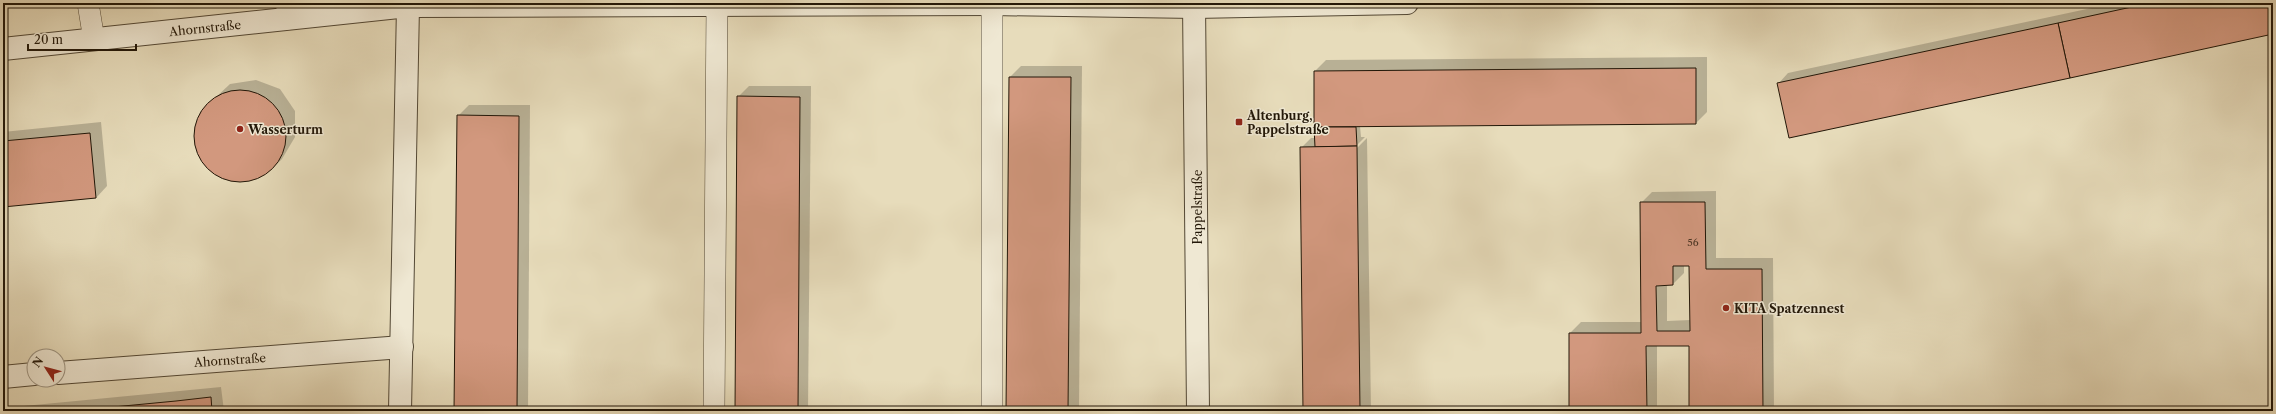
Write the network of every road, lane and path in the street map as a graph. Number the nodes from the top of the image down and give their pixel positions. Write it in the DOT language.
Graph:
graph roads {
  1 [pos="88,3"];
  2 [pos="717,3"];
  3 [pos="1407,3"];
  4 [pos="992,4"];
  5 [pos="1194,5"];
  6 [pos="408,6"];
  7 [pos="287,11"];
  8 [pos="94,40"];
  9 [pos="3,49"];
  10 [pos="402,348"];
  11 [pos="66,372"];
  12 [pos="26,375"];
  13 [pos="3,377"];
  14 [pos="400,411"];
  15 [pos="714,411"];
  16 [pos="992,411"];
  17 [pos="1198,411"];
  1 -- 8 [label="lane"];
  2 -- 4 [label="street, Ahornstraße"];
  2 -- 6 [label="street, Ahornstraße"];
  2 -- 15 [label="lane"];
  3 -- 5 [label="street, Ahornstraße"];
  4 -- 5 [label="street, Ahornstraße"];
  4 -- 16 [label="lane"];
  5 -- 17 [label="street, Pappelstraße"];
  6 -- 7 [label="street, Ahornstraße"];
  6 -- 10 [label="street"];
  7 -- 8 [label="street, Ahornstraße"];
  8 -- 9 [label="street, Ahornstraße"];
  10 -- 11 [label="street, Ahornstraße"];
  10 -- 14 [label="street"];
  12 -- 13 [label="street"];
}
